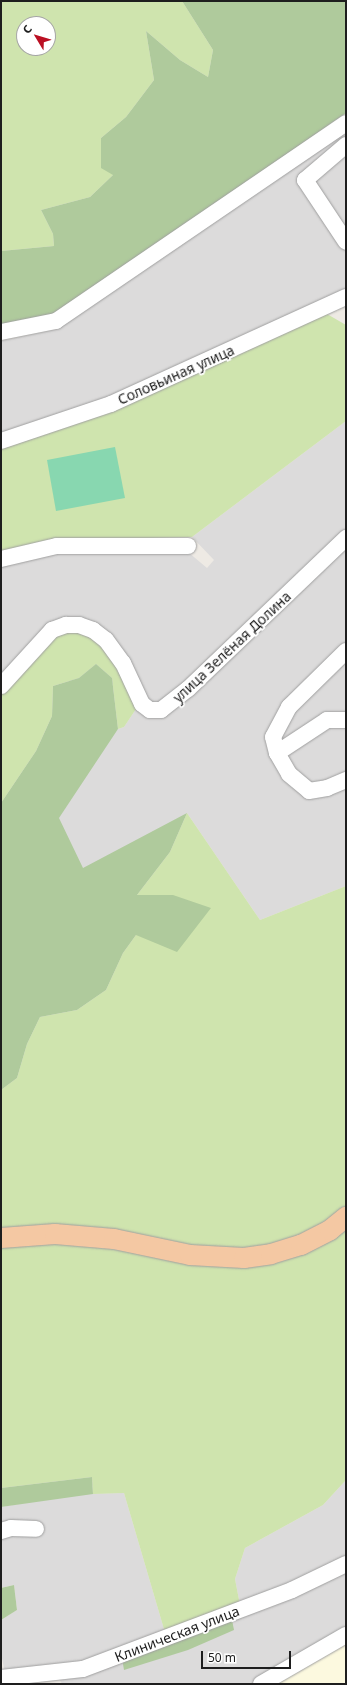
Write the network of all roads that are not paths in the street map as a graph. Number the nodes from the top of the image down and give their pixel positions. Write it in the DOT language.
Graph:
graph roads {
  1 [pos="346,123"];
  2 [pos="346,145"];
  3 [pos="346,242"];
  4 [pos="344,302"];
  5 [pos="1,332"];
  6 [pos="1,441"];
  7 [pos="346,538"];
  8 [pos="188,546"];
  9 [pos="1,559"];
  10 [pos="346,651"];
  11 [pos="1,686"];
  12 [pos="346,720"];
  13 [pos="277,753"];
  14 [pos="346,780"];
  15 [pos="346,1217"];
  16 [pos="1,1238"];
  17 [pos="36,1529"];
  18 [pos="1,1530"];
  19 [pos="346,1564"];
  20 [pos="346,1634"];
  21 [pos="1,1678"];
  22 [pos="261,1684"];
  1 -- 5 [label="street"];
  2 -- 3 [label="street"];
  4 -- 6 [label="street, Соловьиная улица"];
  7 -- 11 [label="street, улица Зелёная Долина"];
  8 -- 9 [label="street"];
  10 -- 13 [label="street"];
  12 -- 13 [label="street"];
  13 -- 14 [label="street"];
  15 -- 16 [label="main road"];
  17 -- 18 [label="street"];
  19 -- 21 [label="street, Клиническая улица"];
  20 -- 22 [label="street"];
}
